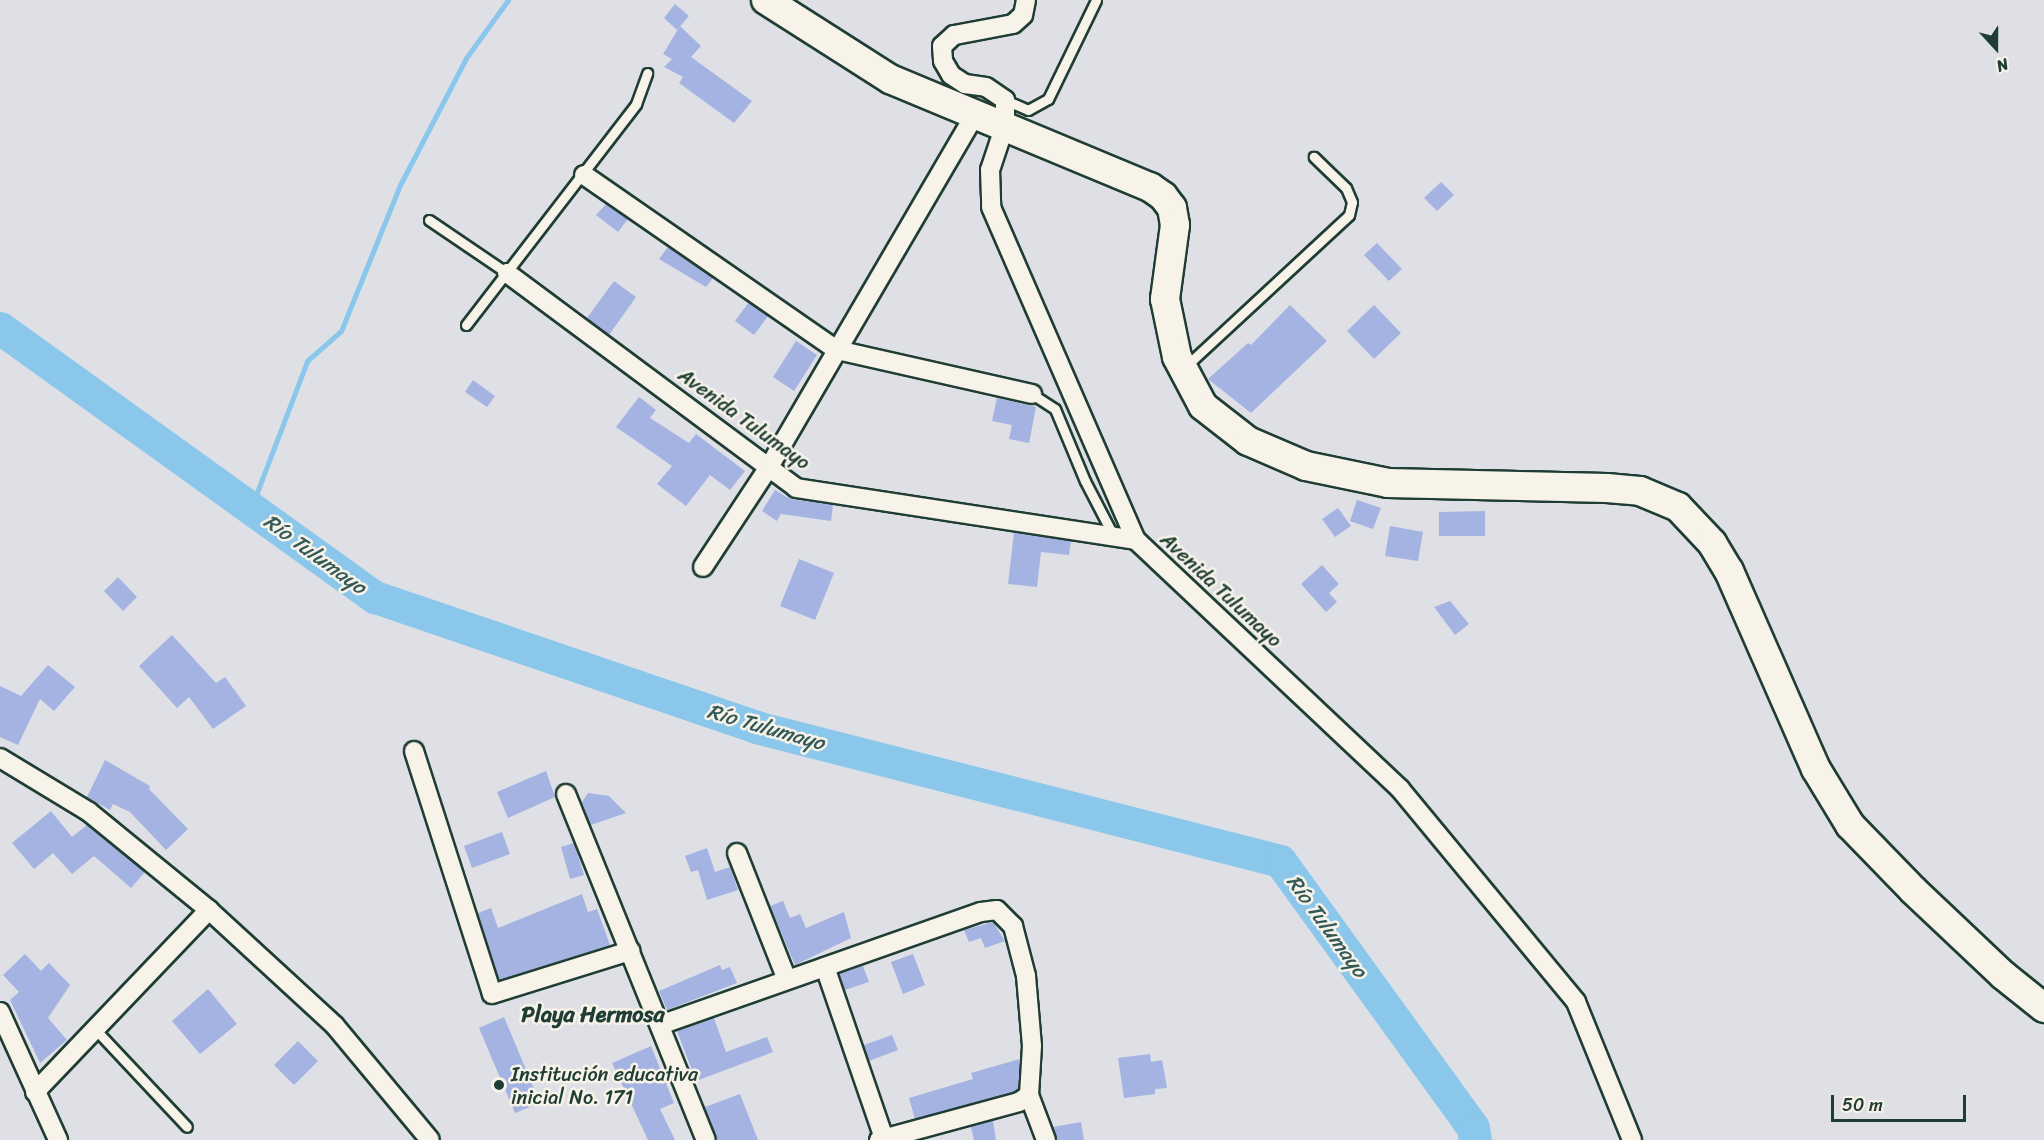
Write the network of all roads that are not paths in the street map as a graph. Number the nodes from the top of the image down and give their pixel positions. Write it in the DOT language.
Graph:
graph roads {
  1 [pos="766,0"];
  2 [pos="1026,0"];
  3 [pos="1096,0"];
  4 [pos="647,73"];
  5 [pos="1005,112"];
  6 [pos="975,114"];
  7 [pos="1314,157"];
  8 [pos="584,175"];
  9 [pos="429,220"];
  10 [pos="507,273"];
  11 [pos="466,325"];
  12 [pos="837,350"];
  13 [pos="1182,369"];
  14 [pos="1032,394"];
  15 [pos="769,467"];
  16 [pos="1114,537"];
  17 [pos="1136,540"];
  18 [pos="703,567"];
  19 [pos="414,751"];
  20 [pos="0,758"];
  21 [pos="566,794"];
  22 [pos="737,853"];
  23 [pos="209,910"];
  24 [pos="630,951"];
  25 [pos="825,966"];
  26 [pos="787,980"];
  27 [pos="2044,1008"];
  28 [pos="0,1012"];
  29 [pos="660,1025"];
  30 [pos="95,1029"];
  31 [pos="35,1092"];
  32 [pos="1029,1095"];
  33 [pos="187,1127"];
  34 [pos="881,1139"];
  35 [pos="58,1140"];
  36 [pos="430,1140"];
  37 [pos="706,1140"];
  38 [pos="1046,1140"];
  39 [pos="1632,1140"];
  1 -- 6 [label="main road"];
  2 -- 5 [label="street"];
  3 -- 5 [label="lane"];
  4 -- 8 [label="lane"];
  5 -- 6 [label="main road"];
  5 -- 13 [label="main road"];
  5 -- 17 [label="street"];
  6 -- 12 [label="street"];
  7 -- 13 [label="lane"];
  8 -- 10 [label="lane"];
  8 -- 12 [label="street"];
  9 -- 10 [label="lane"];
  10 -- 11 [label="lane"];
  10 -- 15 [label="street, Avenida Tulumayo"];
  12 -- 14 [label="street"];
  12 -- 15 [label="street"];
  13 -- 27 [label="main road"];
  14 -- 16 [label="lane"];
  15 -- 16 [label="street, Avenida Tulumayo"];
  15 -- 18 [label="street"];
  16 -- 17 [label="street, Avenida Tulumayo"];
  17 -- 39 [label="street, Avenida Tulumayo"];
  19 -- 24 [label="street"];
  20 -- 23 [label="street"];
  21 -- 24 [label="street"];
  22 -- 26 [label="street"];
  23 -- 30 [label="street"];
  23 -- 36 [label="street"];
  24 -- 29 [label="street"];
  25 -- 26 [label="street"];
  25 -- 32 [label="street"];
  25 -- 34 [label="street"];
  26 -- 29 [label="street"];
  28 -- 31 [label="street"];
  29 -- 37 [label="street"];
  30 -- 31 [label="street"];
  30 -- 33 [label="lane"];
  31 -- 35 [label="street"];
  32 -- 34 [label="street"];
  32 -- 38 [label="street"];
}
